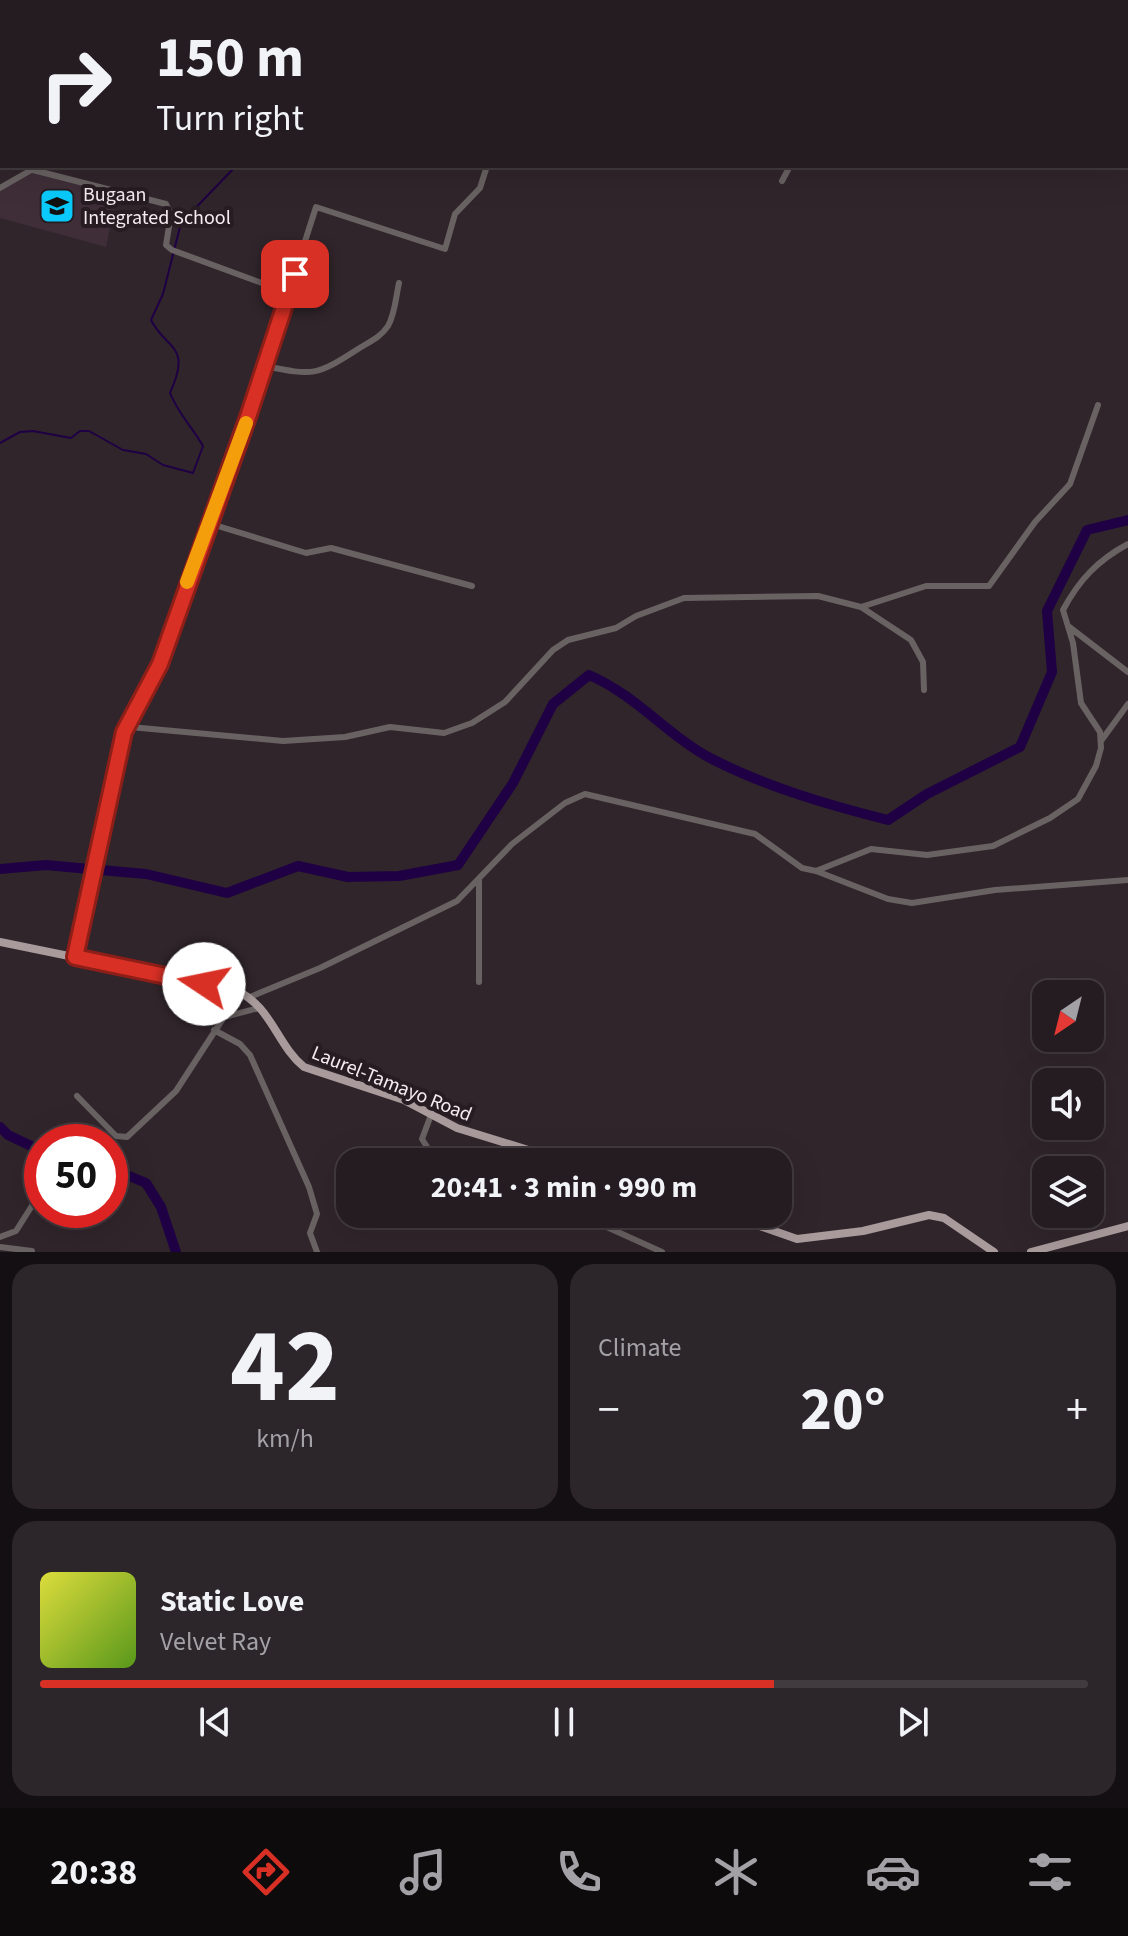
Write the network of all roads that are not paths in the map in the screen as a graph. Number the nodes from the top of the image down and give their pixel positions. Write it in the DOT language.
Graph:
graph roads {
  1 [pos="34,168"];
  2 [pos="486,168"];
  3 [pos="789,168"];
  4 [pos="782,181"];
  5 [pos="0,188"];
  6 [pos="399,283"];
  7 [pos="289,293"];
  8 [pos="265,366"];
  9 [pos="1098,405"];
  10 [pos="208,523"];
  11 [pos="1128,544"];
  12 [pos="472,586"];
  13 [pos="861,607"];
  14 [pos="1068,626"];
  15 [pos="1128,672"];
  16 [pos="924,690"];
  17 [pos="1128,704"];
  18 [pos="130,727"];
  19 [pos="1101,741"];
  20 [pos="816,871"];
  21 [pos="1128,880"];
  22 [pos="479,881"];
  23 [pos="0,942"];
  24 [pos="75,957"];
  25 [pos="479,982"];
  26 [pos="250,997"];
  27 [pos="261,1007"];
  28 [pos="214,1030"];
  29 [pos="77,1096"];
  30 [pos="431,1115"];
  31 [pos="428,1148"];
  32 [pos="522,1148"];
  33 [pos="24,1218"];
  34 [pos="1128,1226"];
  35 [pos="609,1228"];
  36 [pos="765,1228"];
  37 [pos="0,1237"];
  38 [pos="0,1247"];
  39 [pos="34,1251"];
  40 [pos="22,1252"];
  41 [pos="317,1252"];
  42 [pos="662,1252"];
  43 [pos="994,1252"];
  44 [pos="1031,1252"];
  1 -- 5 [label="street"];
  1 -- 7 [label="street"];
  2 -- 7 [label="street"];
  3 -- 4 [label="street"];
  6 -- 8 [label="street"];
  7 -- 8 [label="street"];
  8 -- 10 [label="street"];
  9 -- 13 [label="street"];
  10 -- 12 [label="street"];
  10 -- 18 [label="street"];
  11 -- 14 [label="street"];
  13 -- 16 [label="street"];
  13 -- 18 [label="street"];
  14 -- 15 [label="street"];
  14 -- 19 [label="street"];
  17 -- 19 [label="street"];
  18 -- 24 [label="street"];
  19 -- 20 [label="street"];
  20 -- 21 [label="street"];
  20 -- 22 [label="street"];
  22 -- 25 [label="street"];
  22 -- 26 [label="street"];
  23 -- 24 [label="main road, Laurel-Tamayo Road"];
  24 -- 26 [label="main road, Laurel-Tamayo Road"];
  26 -- 27 [label="main road, Laurel-Tamayo Road"];
  27 -- 28 [label="street"];
  27 -- 30 [label="main road, Laurel-Tamayo Road"];
  28 -- 29 [label="street"];
  28 -- 41 [label="street"];
  30 -- 31 [label="street"];
  30 -- 32 [label="main road, Laurel-Tamayo Road"];
  33 -- 37 [label="street"];
  34 -- 44 [label="main road"];
  35 -- 42 [label="street"];
  36 -- 43 [label="main road"];
  38 -- 39 [label="street"];
  39 -- 40 [label="street"];
}
